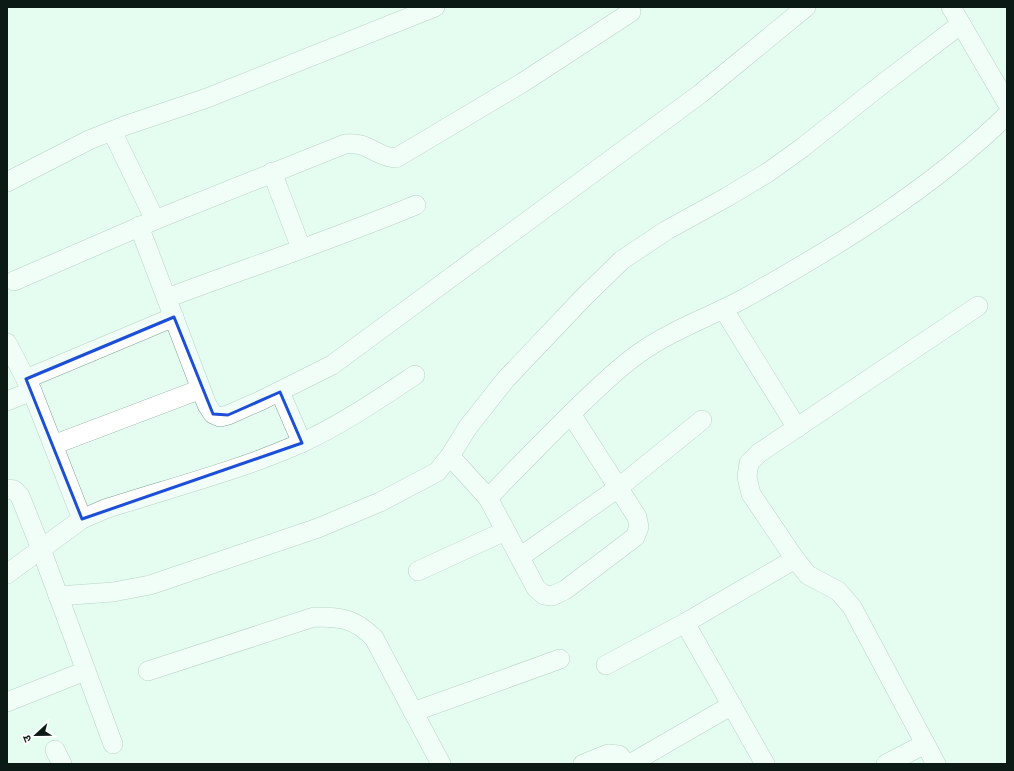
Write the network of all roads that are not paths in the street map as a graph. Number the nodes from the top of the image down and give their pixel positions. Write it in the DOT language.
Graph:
graph roads {
  1 [pos="435,7"];
  2 [pos="806,7"];
  3 [pos="951,7"];
  4 [pos="631,12"];
  5 [pos="961,24"];
  6 [pos="1007,103"];
  7 [pos="1007,116"];
  8 [pos="112,131"];
  9 [pos="272,172"];
  10 [pos="7,182"];
  11 [pos="416,205"];
  12 [pos="147,223"];
  13 [pos="301,248"];
  14 [pos="14,281"];
  15 [pos="166,298"];
  16 [pos="978,306"];
  17 [pos="724,310"];
  18 [pos="174,317"];
  19 [pos="7,343"];
  20 [pos="415,375"];
  21 [pos="29,385"];
  22 [pos="201,389"];
  23 [pos="280,392"];
  24 [pos="7,401"];
  25 [pos="571,414"];
  26 [pos="702,420"];
  27 [pos="797,428"];
  28 [pos="302,443"];
  29 [pos="53,445"];
  30 [pos="450,456"];
  31 [pos="618,488"];
  32 [pos="7,489"];
  33 [pos="488,498"];
  34 [pos="82,519"];
  35 [pos="505,531"];
  36 [pos="41,548"];
  37 [pos="520,557"];
  38 [pos="795,559"];
  39 [pos="418,571"];
  40 [pos="7,574"];
  41 [pos="58,596"];
  42 [pos="685,623"];
  43 [pos="560,659"];
  44 [pos="606,666"];
  45 [pos="85,671"];
  46 [pos="148,671"];
  47 [pos="7,702"];
  48 [pos="732,705"];
  49 [pos="413,712"];
  50 [pos="113,744"];
  51 [pos="925,744"];
  52 [pos="441,764"];
  53 [pos="583,764"];
  54 [pos="629,764"];
  55 [pos="766,764"];
  56 [pos="886,764"];
  57 [pos="936,764"];
  1 -- 8 [label="street"];
  2 -- 23 [label="street"];
  3 -- 5 [label="street"];
  4 -- 9 [label="street"];
  5 -- 6 [label="street"];
  5 -- 30 [label="street"];
  7 -- 17 [label="street"];
  8 -- 10 [label="street"];
  8 -- 12 [label="street"];
  9 -- 12 [label="street"];
  9 -- 13 [label="street"];
  11 -- 13 [label="street"];
  12 -- 14 [label="street"];
  12 -- 15 [label="street"];
  13 -- 15 [label="street"];
  15 -- 18 [label="street"];
  16 -- 27 [label="street"];
  17 -- 25 [label="street"];
  17 -- 27 [label="street"];
  18 -- 21 [label="street"];
  18 -- 22 [label="street"];
  19 -- 21 [label="street"];
  20 -- 28 [label="street"];
  21 -- 24 [label="street"];
  21 -- 29 [label="street"];
  22 -- 23 [label="street"];
  22 -- 29 [label="street"];
  23 -- 28 [label="street"];
  25 -- 31 [label="street"];
  25 -- 33 [label="street"];
  26 -- 31 [label="street"];
  27 -- 38 [label="street"];
  28 -- 34 [label="street"];
  29 -- 34 [label="street"];
  30 -- 33 [label="street"];
  30 -- 41 [label="street"];
  31 -- 37 [label="street"];
  31 -- 37 [label="street"];
  32 -- 36 [label="street"];
  33 -- 35 [label="street"];
  34 -- 36 [label="street"];
  35 -- 37 [label="street"];
  35 -- 39 [label="street"];
  36 -- 40 [label="street"];
  36 -- 41 [label="street"];
  38 -- 42 [label="street"];
  38 -- 51 [label="street"];
  41 -- 45 [label="street"];
  42 -- 44 [label="street"];
  42 -- 48 [label="street"];
  43 -- 49 [label="street"];
  45 -- 47 [label="street"];
  45 -- 50 [label="street"];
  46 -- 49 [label="street"];
  48 -- 54 [label="street"];
  48 -- 55 [label="street"];
  49 -- 52 [label="street"];
  51 -- 56 [label="street"];
  51 -- 57 [label="street"];
  53 -- 54 [label="street"];
}
